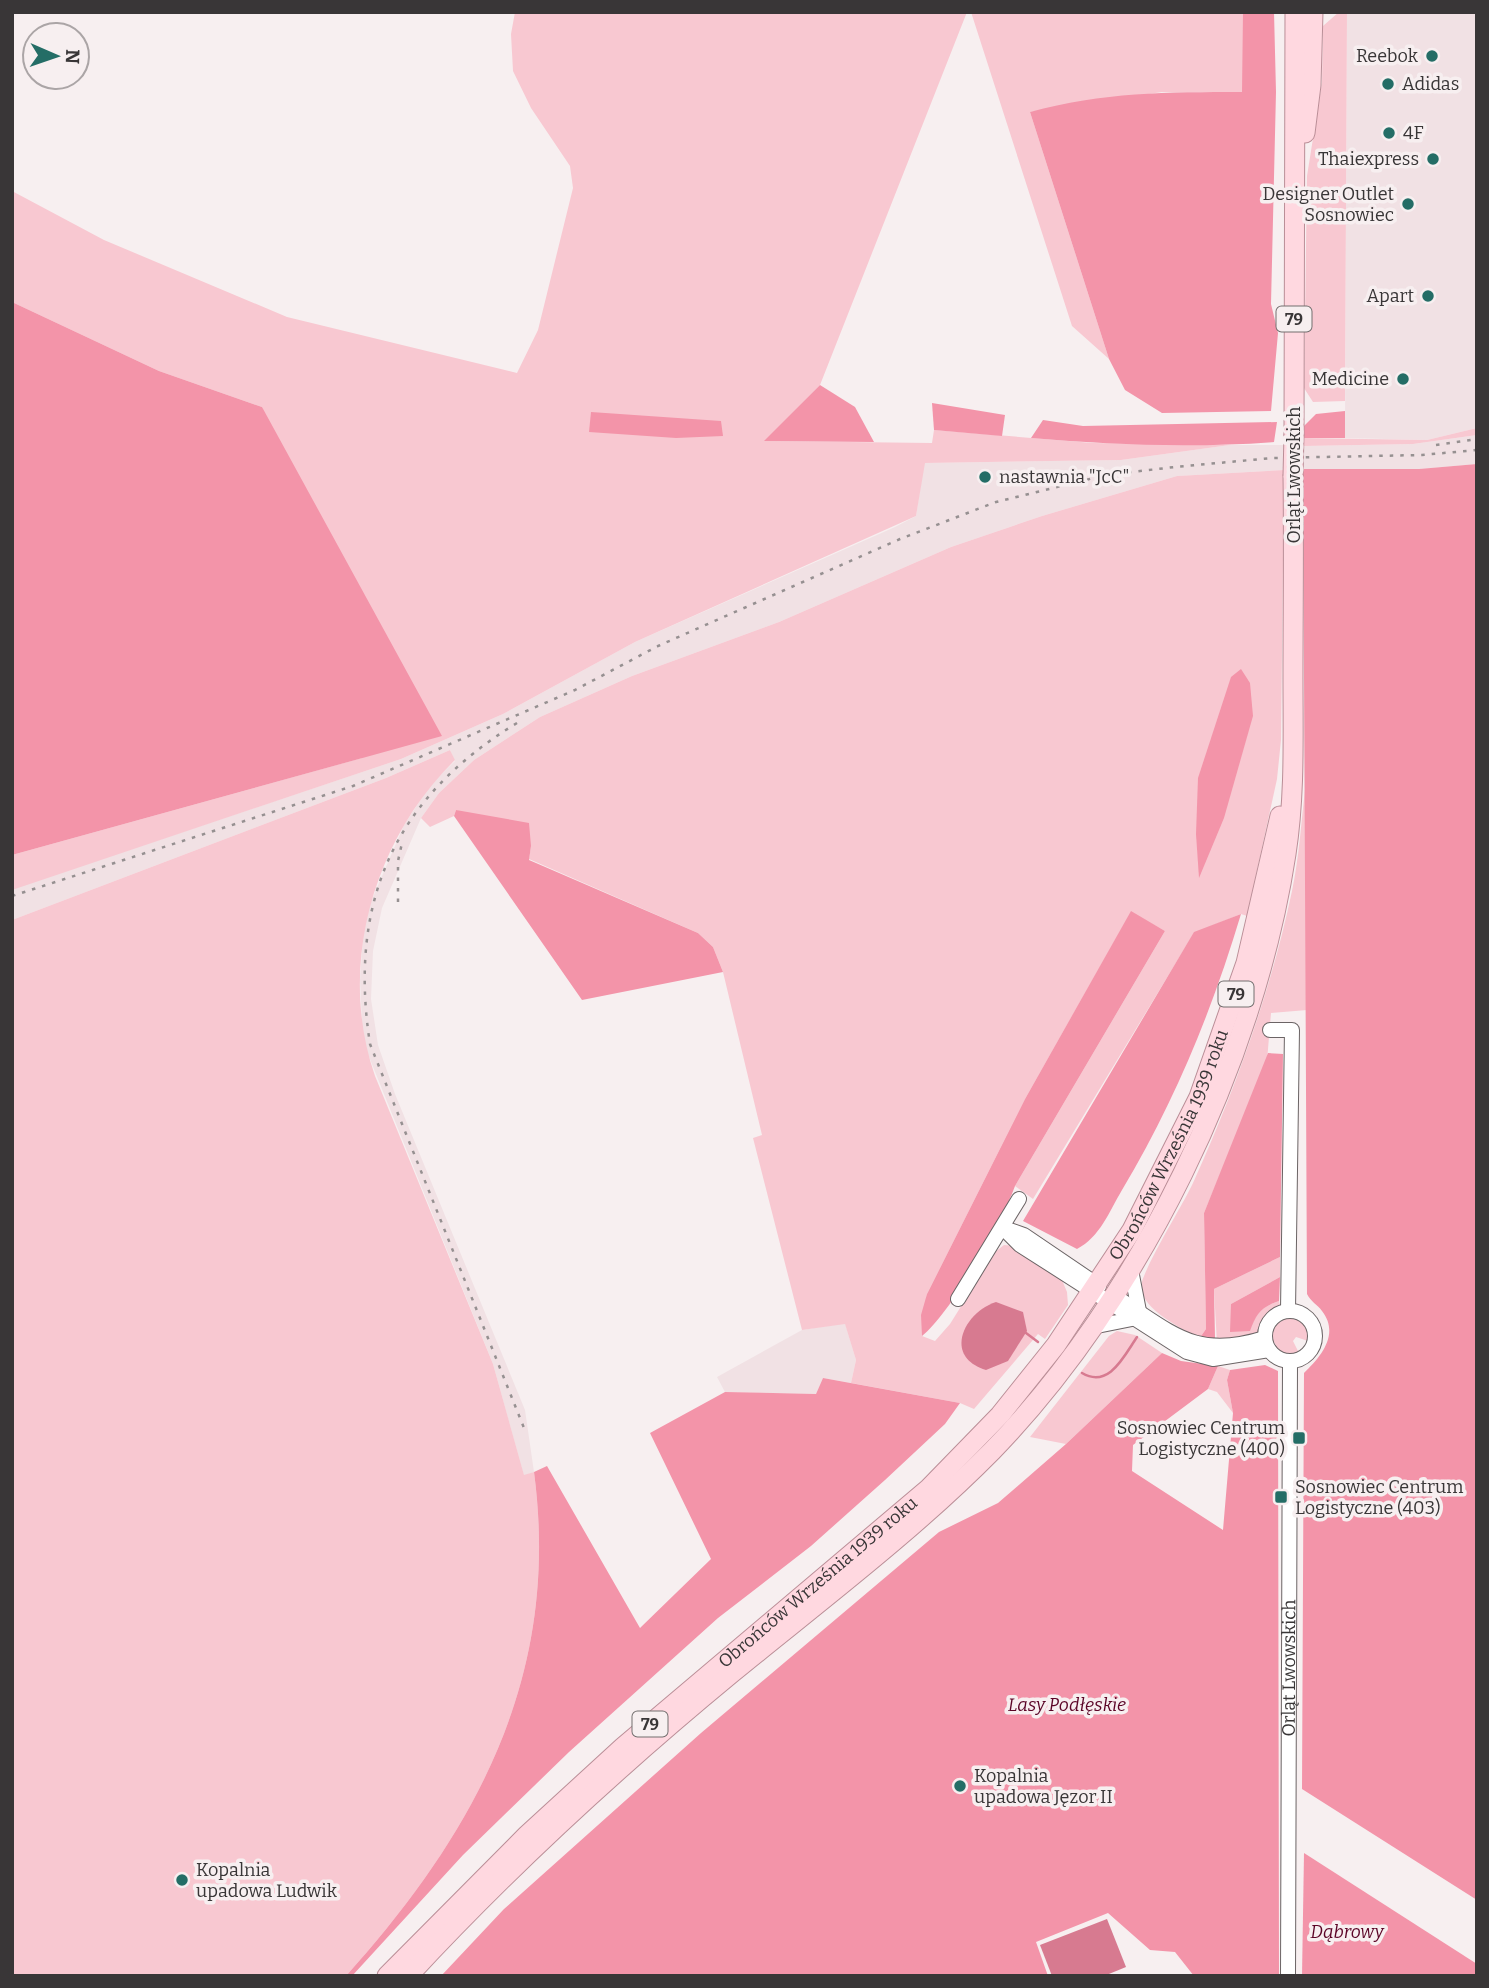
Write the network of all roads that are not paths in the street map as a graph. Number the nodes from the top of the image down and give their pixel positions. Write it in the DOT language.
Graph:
graph roads {
  1 [pos="1295,12"];
  2 [pos="1313,12"];
  3 [pos="1295,203"];
  4 [pos="1292,746"];
  5 [pos="1270,1030"];
  6 [pos="1019,1199"];
  7 [pos="1003,1228"];
  8 [pos="1123,1265"];
  9 [pos="1072,1273"];
  10 [pos="1103,1294"];
  11 [pos="958,1299"];
  12 [pos="1289,1311"];
  13 [pos="1136,1315"];
  14 [pos="1084,1323"];
  15 [pos="1267,1344"];
  16 [pos="1290,1361"];
  17 [pos="387,1976"];
  18 [pos="408,1976"];
  19 [pos="1288,1976"];
  1 -- 3 [label="main road, Orląt Lwowskich / 79"];
  2 -- 3 [label="main road, Orląt Lwowskich / 79"];
  3 -- 4 [label="main road, Orląt Lwowskich / 79, bridge"];
  4 -- 8 [label="main road, Obrońców Września 1939 roku / 79"];
  5 -- 12 [label="street"];
  6 -- 7 [label="street"];
  7 -- 9 [label="street"];
  7 -- 11 [label="street"];
  8 -- 9 [label="street"];
  8 -- 10 [label="main road, Obrońców Września 1939 roku / 79"];
  8 -- 13 [label="street"];
  9 -- 10 [label="street"];
  9 -- 14 [label="street"];
  10 -- 13 [label="street"];
  10 -- 14 [label="main road, Obrońców Września 1939 roku / 79"];
  12 -- 15 [label="street"];
  12 -- 16 [label="street"];
  13 -- 14 [label="street"];
  13 -- 15 [label="street"];
  14 -- 17 [label="main road, Obrońców Września 1939 roku / 79"];
  14 -- 18 [label="main road, Obrońców Września 1939 roku / 79"];
  15 -- 16 [label="street"];
  16 -- 19 [label="street, Orląt Lwowskich"];
}
